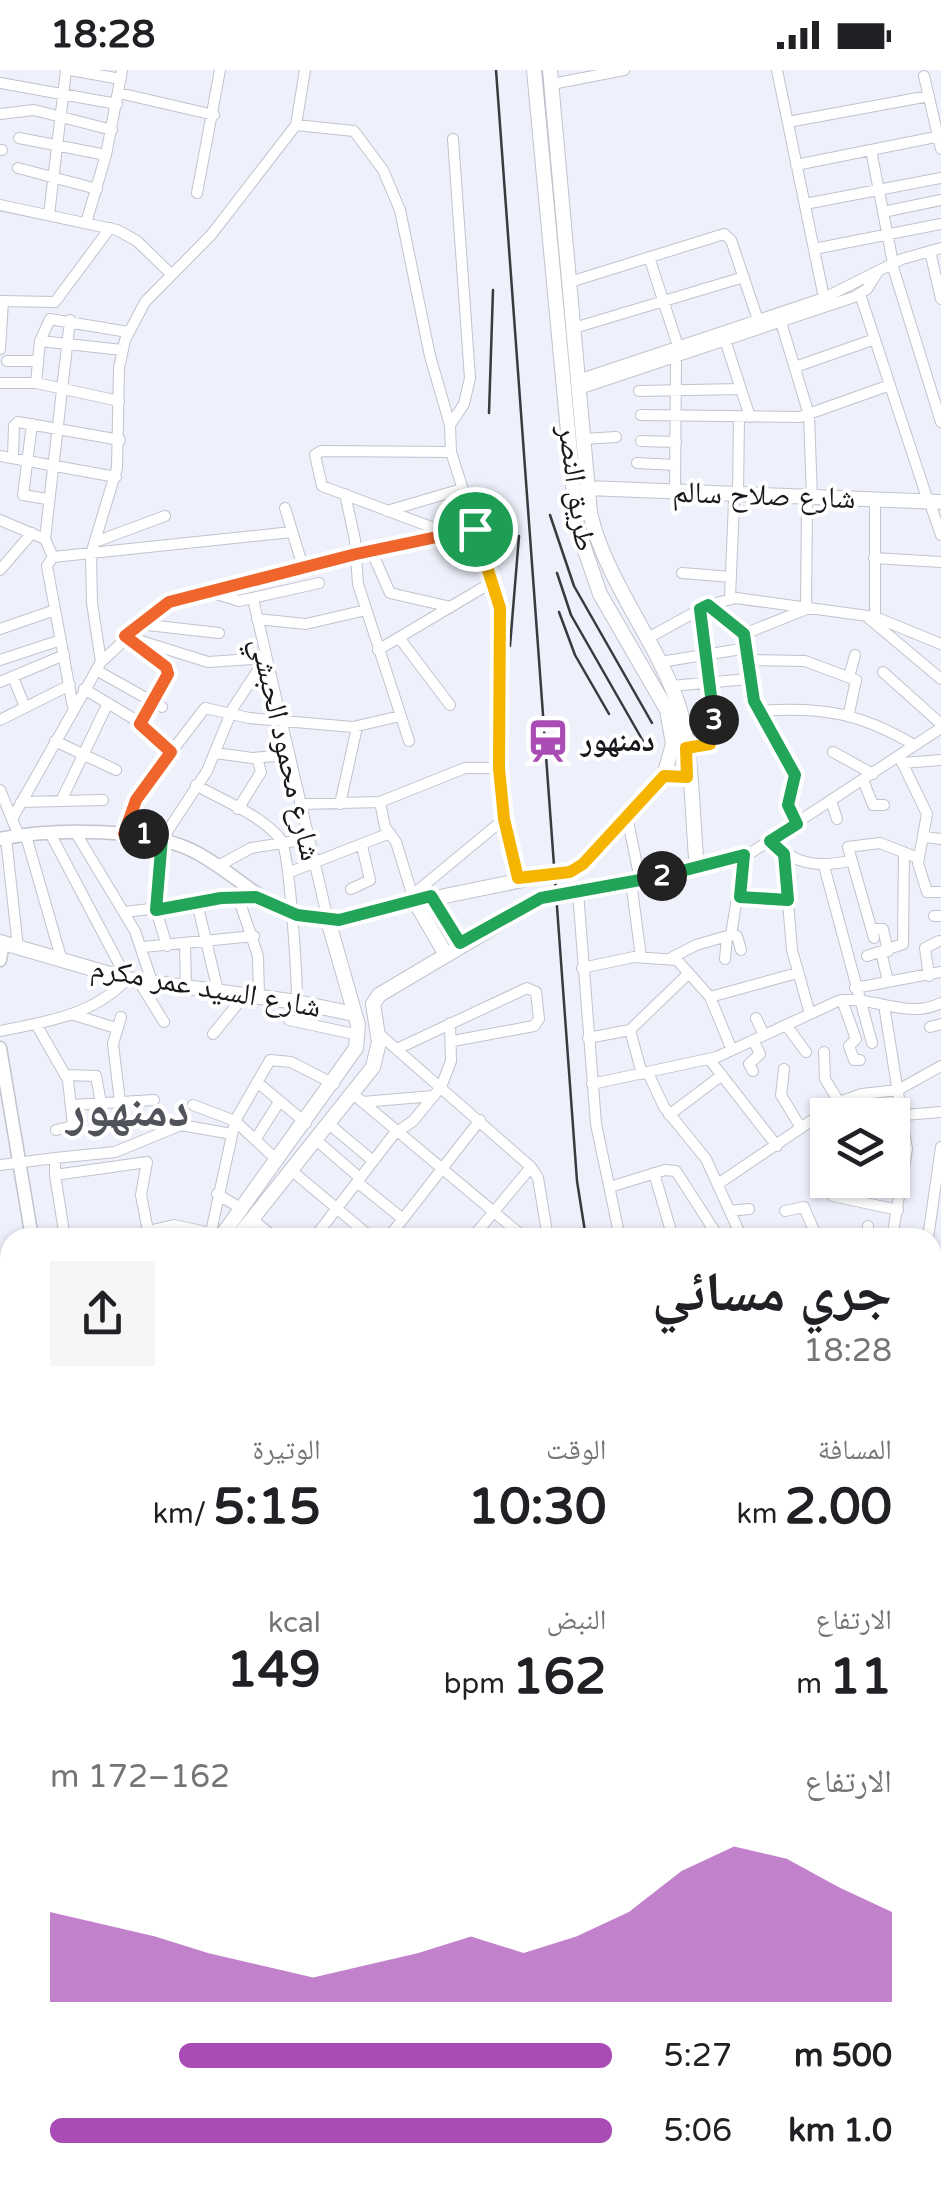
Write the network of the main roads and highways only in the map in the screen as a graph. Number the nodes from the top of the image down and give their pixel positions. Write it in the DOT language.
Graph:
graph roads {
  1 [pos="534,70"];
  2 [pos="551,77"];
  3 [pos="588,492"];
  4 [pos="736,498"];
  5 [pos="809,501"];
  6 [pos="936,505"];
  7 [pos="602,556"];
  8 [pos="586,562"];
  9 [pos="612,577"];
  10 [pos="596,585"];
  11 [pos="664,776"];
  12 [pos="687,777"];
  13 [pos="698,868"];
  14 [pos="573,894"];
  15 [pos="431,896"];
  16 [pos="409,900"];
  17 [pos="2,942"];
  18 [pos="460,943"];
  19 [pos="445,953"];
  20 [pos="354,1014"];
  21 [pos="353,1057"];
  22 [pos="371,1071"];
  23 [pos="285,1166"];
  24 [pos="231,1228"];
  1 -- 8 [label="main road, طريق النصر"];
  2 -- 3 [label="main road, طريق النصر"];
  3 -- 4 [label="main road, شارع صلاح سالم"];
  3 -- 4 [label="main road, شارع صلاح سالم"];
  3 -- 7 [label="main road, طريق النصر"];
  4 -- 5 [label="main road, شارع صلاح سالم"];
  5 -- 6 [label="main road, شارع صلاح سالم"];
  5 -- 6 [label="main road, شارع صلاح سالم"];
  7 -- 8 [label="main road"];
  7 -- 9 [label="main road, طريق النصر"];
  8 -- 10 [label="main road, طريق النصر"];
  9 -- 10 [label="main road"];
  9 -- 12 [label="main road, طريق النصر"];
  10 -- 11 [label="main road, طريق النصر"];
  11 -- 12 [label="main road"];
  11 -- 15 [label="main road, bridge"];
  12 -- 13 [label="main road, طريق النصر"];
  14 -- 18 [label="main road, bridge"];
  15 -- 16 [label="main road"];
  15 -- 18 [label="main road"];
  16 -- 19 [label="main road"];
  16 -- 20 [label="main road, شارع محمود الحبشي"];
  17 -- 20 [label="main road, شارع السيد عمر مكرم"];
  18 -- 19 [label="main road"];
  19 -- 22 [label="main road"];
  20 -- 21 [label="main road, شارع محمود الحبشي"];
  21 -- 22 [label="main road"];
  21 -- 23 [label="main road"];
  22 -- 23 [label="main road"];
  23 -- 24 [label="main road"];
}
